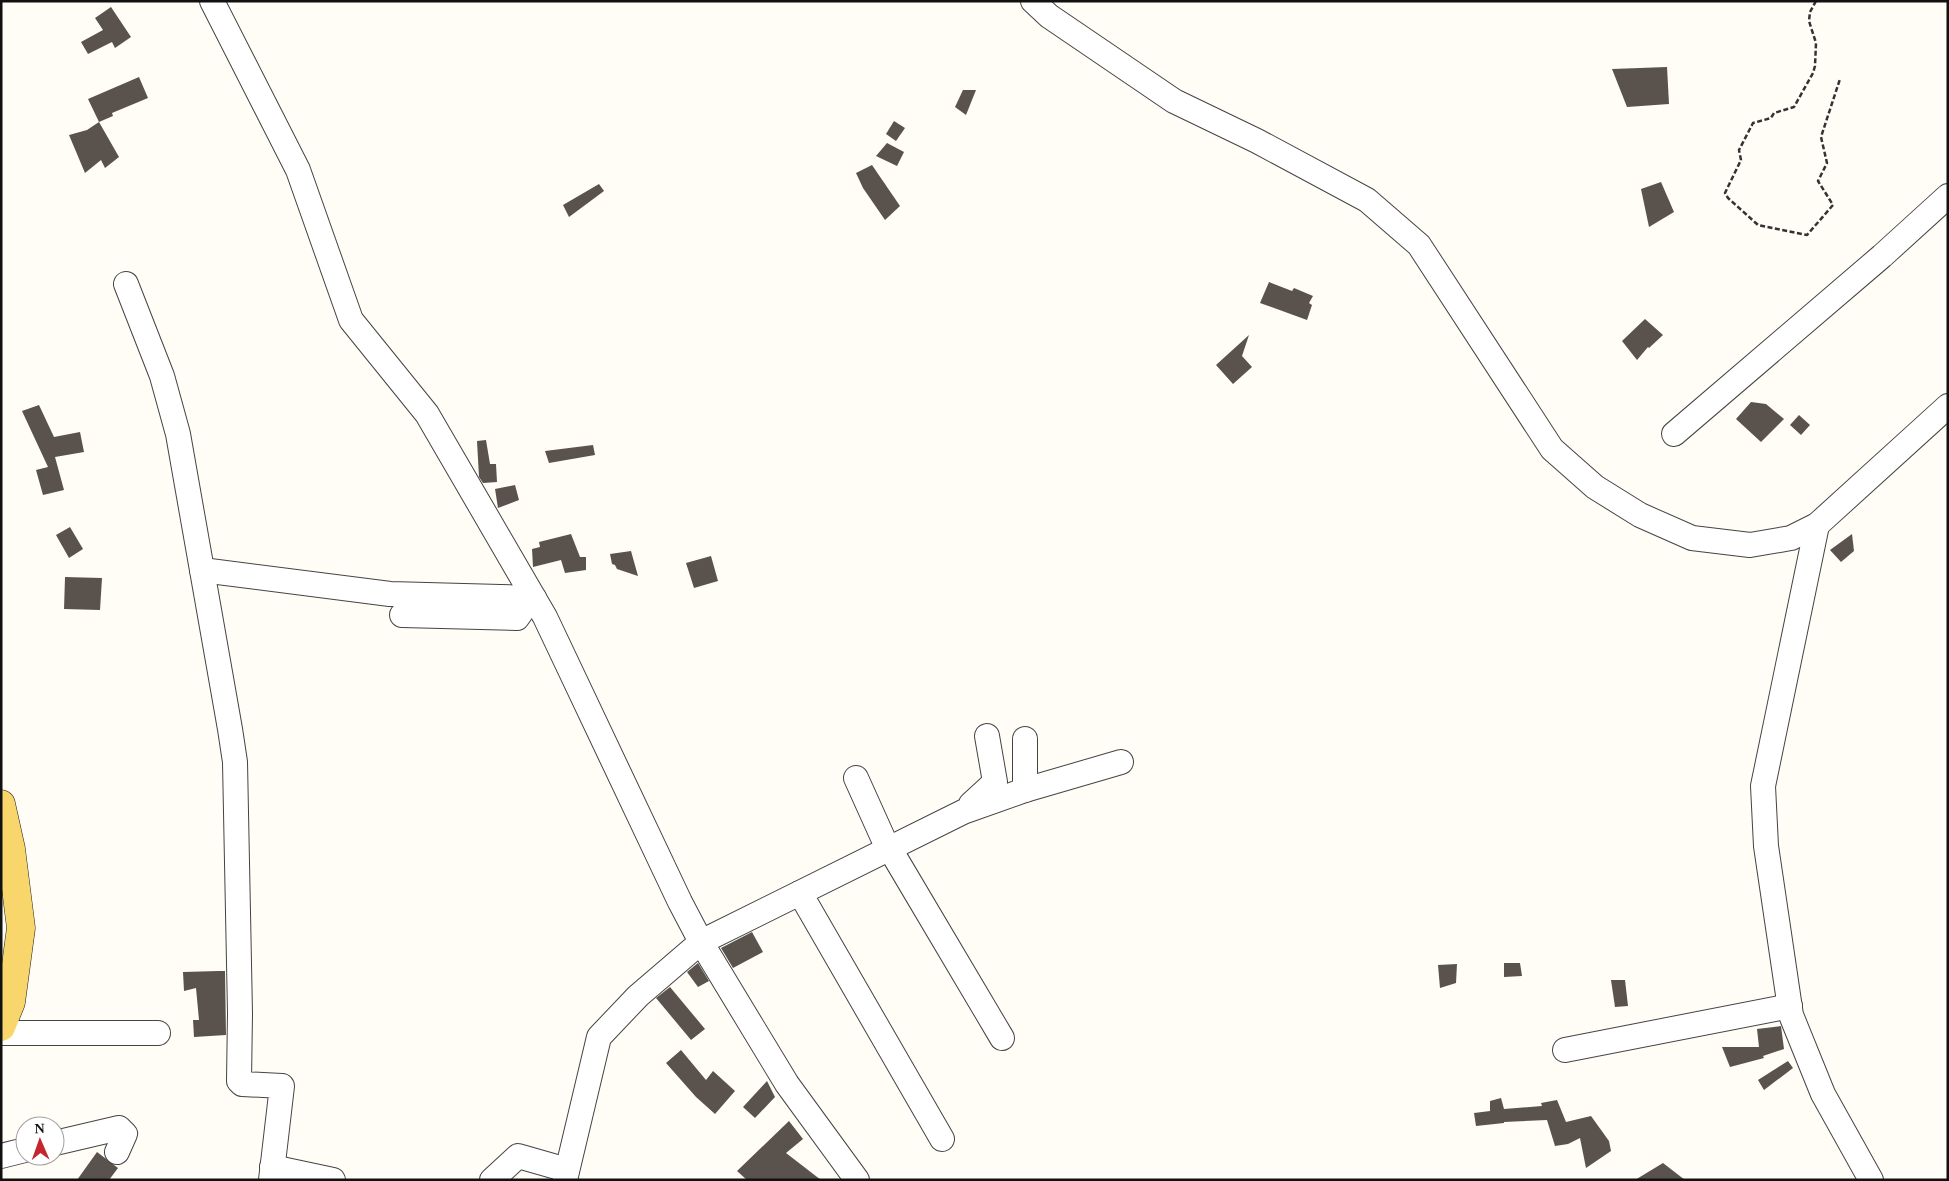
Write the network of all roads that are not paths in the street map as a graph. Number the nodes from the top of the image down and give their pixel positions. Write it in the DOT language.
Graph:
graph roads {
  1 [pos="212,1"];
  2 [pos="1033,1"];
  3 [pos="1948,196"];
  4 [pos="126,284"];
  5 [pos="1948,406"];
  6 [pos="1674,434"];
  7 [pos="1817,525"];
  8 [pos="202,570"];
  9 [pos="529,598"];
  10 [pos="402,615"];
  11 [pos="987,736"];
  12 [pos="1025,739"];
  13 [pos="1121,762"];
  14 [pos="856,778"];
  15 [pos="1026,790"];
  16 [pos="1,804"];
  17 [pos="962,812"];
  18 [pos="889,849"];
  19 [pos="800,893"];
  20 [pos="701,942"];
  21 [pos="1790,1006"];
  22 [pos="1,1027"];
  23 [pos="1,1033"];
  24 [pos="158,1033"];
  25 [pos="1002,1038"];
  26 [pos="1565,1050"];
  27 [pos="942,1139"];
  28 [pos="65,1141"];
  29 [pos="15,1152"];
  30 [pos="117,1152"];
  31 [pos="1,1156"];
  32 [pos="272,1173"];
  33 [pos="566,1175"];
  34 [pos="333,1180"];
  35 [pos="492,1180"];
  36 [pos="857,1180"];
  37 [pos="1871,1180"];
  1 -- 9 [label="street"];
  2 -- 7 [label="street"];
  3 -- 6 [label="street"];
  4 -- 8 [label="street"];
  5 -- 7 [label="street"];
  7 -- 21 [label="street"];
  8 -- 9 [label="street"];
  8 -- 32 [label="street"];
  9 -- 10 [label="street"];
  9 -- 20 [label="street"];
  11 -- 17 [label="street"];
  12 -- 15 [label="street"];
  13 -- 15 [label="street"];
  14 -- 18 [label="street"];
  15 -- 17 [label="street"];
  16 -- 22 [label="main road"];
  17 -- 18 [label="street"];
  18 -- 19 [label="street"];
  18 -- 25 [label="street"];
  19 -- 20 [label="street"];
  19 -- 27 [label="street"];
  20 -- 33 [label="street"];
  20 -- 36 [label="street"];
  21 -- 26 [label="street"];
  21 -- 37 [label="street"];
  23 -- 24 [label="street"];
  28 -- 30 [label="street"];
  29 -- 31 [label="street"];
  32 -- 34 [label="street"];
  33 -- 35 [label="street"];
}
